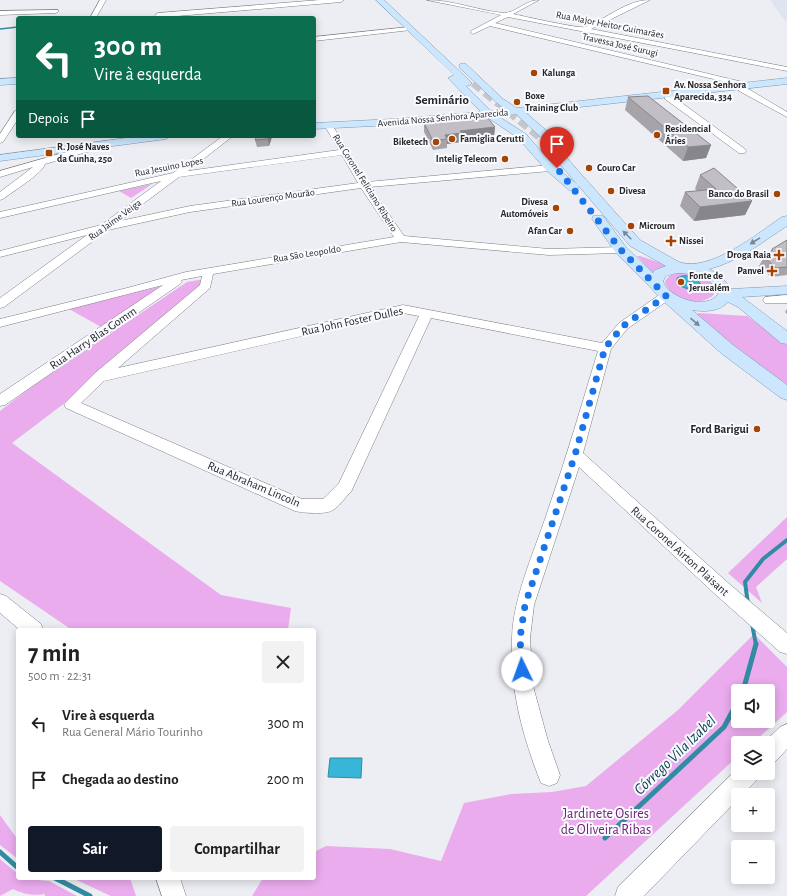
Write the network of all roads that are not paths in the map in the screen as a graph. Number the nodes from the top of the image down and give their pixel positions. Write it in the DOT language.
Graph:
graph roads {
  1 [pos="103,0"];
  2 [pos="252,0"];
  3 [pos="341,0"];
  4 [pos="380,0"];
  5 [pos="389,0"];
  6 [pos="430,0"];
  7 [pos="536,0"];
  8 [pos="647,0"];
  9 [pos="259,7"];
  10 [pos="56,11"];
  11 [pos="265,12"];
  12 [pos="0,13"];
  13 [pos="507,15"];
  14 [pos="94,16"];
  15 [pos="158,16"];
  16 [pos="489,24"];
  17 [pos="409,30"];
  18 [pos="584,30"];
  19 [pos="473,32"];
  20 [pos="316,39"];
  21 [pos="447,61"];
  22 [pos="787,69"];
  23 [pos="787,81"];
  24 [pos="0,82"];
  25 [pos="16,82"];
  26 [pos="471,83"];
  27 [pos="787,84"];
  28 [pos="744,87"];
  29 [pos="668,97"];
  30 [pos="518,113"];
  31 [pos="787,115"];
  32 [pos="16,116"];
  33 [pos="491,116"];
  34 [pos="316,127"];
  35 [pos="330,127"];
  36 [pos="149,138"];
  37 [pos="213,138"];
  38 [pos="226,138"];
  39 [pos="0,140"];
  40 [pos="106,143"];
  41 [pos="215,146"];
  42 [pos="545,147"];
  43 [pos="742,151"];
  44 [pos="343,152"];
  45 [pos="14,156"];
  46 [pos="0,158"];
  47 [pos="43,163"];
  48 [pos="22,168"];
  49 [pos="550,168"];
  50 [pos="0,174"];
  51 [pos="176,175"];
  52 [pos="364,185"];
  53 [pos="578,187"];
  54 [pos="0,196"];
  55 [pos="0,215"];
  56 [pos="787,220"];
  57 [pos="102,228"];
  58 [pos="401,239"];
  59 [pos="621,250"];
  60 [pos="0,254"];
  61 [pos="659,256"];
  62 [pos="723,261"];
  63 [pos="684,268"];
  64 [pos="208,271"];
  65 [pos="186,275"];
  66 [pos="787,290"];
  67 [pos="661,291"];
  68 [pos="725,294"];
  69 [pos="765,295"];
  70 [pos="742,298"];
  71 [pos="787,299"];
  72 [pos="0,304"];
  73 [pos="427,313"];
  74 [pos="0,323"];
  75 [pos="787,340"];
  76 [pos="605,348"];
  77 [pos="100,376"];
  78 [pos="787,394"];
  79 [pos="0,401"];
  80 [pos="575,455"];
  81 [pos="0,602"];
  82 [pos="32,628"];
  83 [pos="787,645"];
  84 [pos="787,734"];
  85 [pos="775,746"];
  86 [pos="549,775"];
  87 [pos="741,780"];
  88 [pos="169,880"];
  89 [pos="631,894"];
  90 [pos="174,896"];
  1 -- 14 [label="street"];
  2 -- 9 [label="street"];
  3 -- 9 [label="street"];
  4 -- 17 [label="main road"];
  5 -- 21 [label="main road"];
  6 -- 13 [label="street, Rua Major Heitor Guimarães"];
  7 -- 13 [label="street"];
  8 -- 18 [label="street"];
  9 -- 11 [label="street"];
  9 -- 15 [label="street"];
  10 -- 12 [label="street"];
  13 -- 16 [label="street"];
  13 -- 18 [label="street, Rua Major Heitor Guimarães"];
  16 -- 19 [label="street"];
  16 -- 28 [label="street, Travessa José Surugi"];
  17 -- 20 [label="street"];
  17 -- 21 [label="main road"];
  18 -- 22 [label="street, Rua Major Heitor Guimarães"];
  21 -- 26 [label="main road"];
  21 -- 30 [label="main road"];
  21 -- 33 [label="main road"];
  23 -- 28 [label="main road, Avenida Nossa Senhora Aparecida"];
  24 -- 25 [label="main road"];
  27 -- 28 [label="main road, Avenida Nossa Senhora Aparecida"];
  28 -- 29 [label="main road, Avenida Nossa Senhora Aparecida"];
  28 -- 30 [label="main road, Avenida Nossa Senhora Aparecida"];
  28 -- 31 [label="street, Travessa José Surugi"];
  29 -- 30 [label="main road, Avenida Nossa Senhora Aparecida"];
  29 -- 43 [label="street"];
  30 -- 33 [label="main road, Avenida Nossa Senhora Aparecida"];
  30 -- 53 [label="main road"];
  32 -- 39 [label="street"];
  33 -- 35 [label="main road, Avenida Nossa Senhora Aparecida"];
  33 -- 49 [label="main road"];
  34 -- 35 [label="main road, Avenida Nossa Senhora Aparecida"];
  35 -- 44 [label="street, Rua Coronel Feliciano Ribeiro"];
  36 -- 40 [label="main road"];
  37 -- 41 [label="street"];
  38 -- 41 [label="street, Rua Jaime Veiga"];
  40 -- 45 [label="main road"];
  40 -- 47 [label="street"];
  41 -- 51 [label="street, Rua Jaime Veiga"];
  42 -- 53 [label="main road"];
  44 -- 51 [label="street, Rua Jesuino Lopes"];
  44 -- 52 [label="street, Rua Coronel Feliciano Ribeiro"];
  45 -- 46 [label="main road"];
  45 -- 48 [label="street"];
  47 -- 48 [label="street"];
  47 -- 54 [label="street"];
  48 -- 50 [label="street"];
  49 -- 52 [label="street, Rua Lourenço Mourão"];
  49 -- 53 [label="main road"];
  51 -- 55 [label="street, Rua Jesuino Lopes"];
  51 -- 57 [label="street, Rua Jaime Veiga"];
  52 -- 57 [label="street, Rua Lourenço Mourão"];
  52 -- 58 [label="street, Rua Coronel Feliciano Ribeiro"];
  53 -- 59 [label="main road"];
  61 -- 53 [label="main road, one-way"];
  56 -- 62 [label="main road, one-way"];
  57 -- 60 [label="street, Rua Lourenço Mourão"];
  57 -- 72 [label="street, Rua Jaime Veiga"];
  58 -- 59 [label="street, Rua São Leopoldo"];
  58 -- 64 [label="street, Rua São Leopoldo"];
  59 -- 61 [label="main road"];
  59 -- 67 [label="main road"];
  61 -- 63 [label="main road"];
  62 -- 63 [label="main road"];
  62 -- 69 [label="main road"];
  63 -- 67 [label="main road"];
  63 -- 68 [label="main road"];
  64 -- 65 [label="street, Rua São Leopoldo"];
  64 -- 77 [label="street"];
  65 -- 74 [label="street, Rua São Leopoldo"];
  65 -- 79 [label="street, Rua Harry Blas Gomm"];
  66 -- 69 [label="main road"];
  67 -- 68 [label="main road"];
  67 -- 76 [label="street"];
  67 -- 78 [label="main road, one-way"];
  68 -- 70 [label="main road"];
  69 -- 70 [label="main road"];
  69 -- 71 [label="street"];
  70 -- 75 [label="main road"];
  73 -- 76 [label="street, Rua John Foster Dulles"];
  73 -- 77 [label="street, Rua John Foster Dulles"];
  73 -- 77 [label="street, Rua Abraham Lincoln"];
  76 -- 80 [label="street"];
  80 -- 83 [label="street, Rua Coronel Airton Plaisant"];
  80 -- 86 [label="street"];
  81 -- 82 [label="street"];
  84 -- 85 [label="street"];
  87 -- 89 [label="street"];
  88 -- 90 [label="street"];
}
